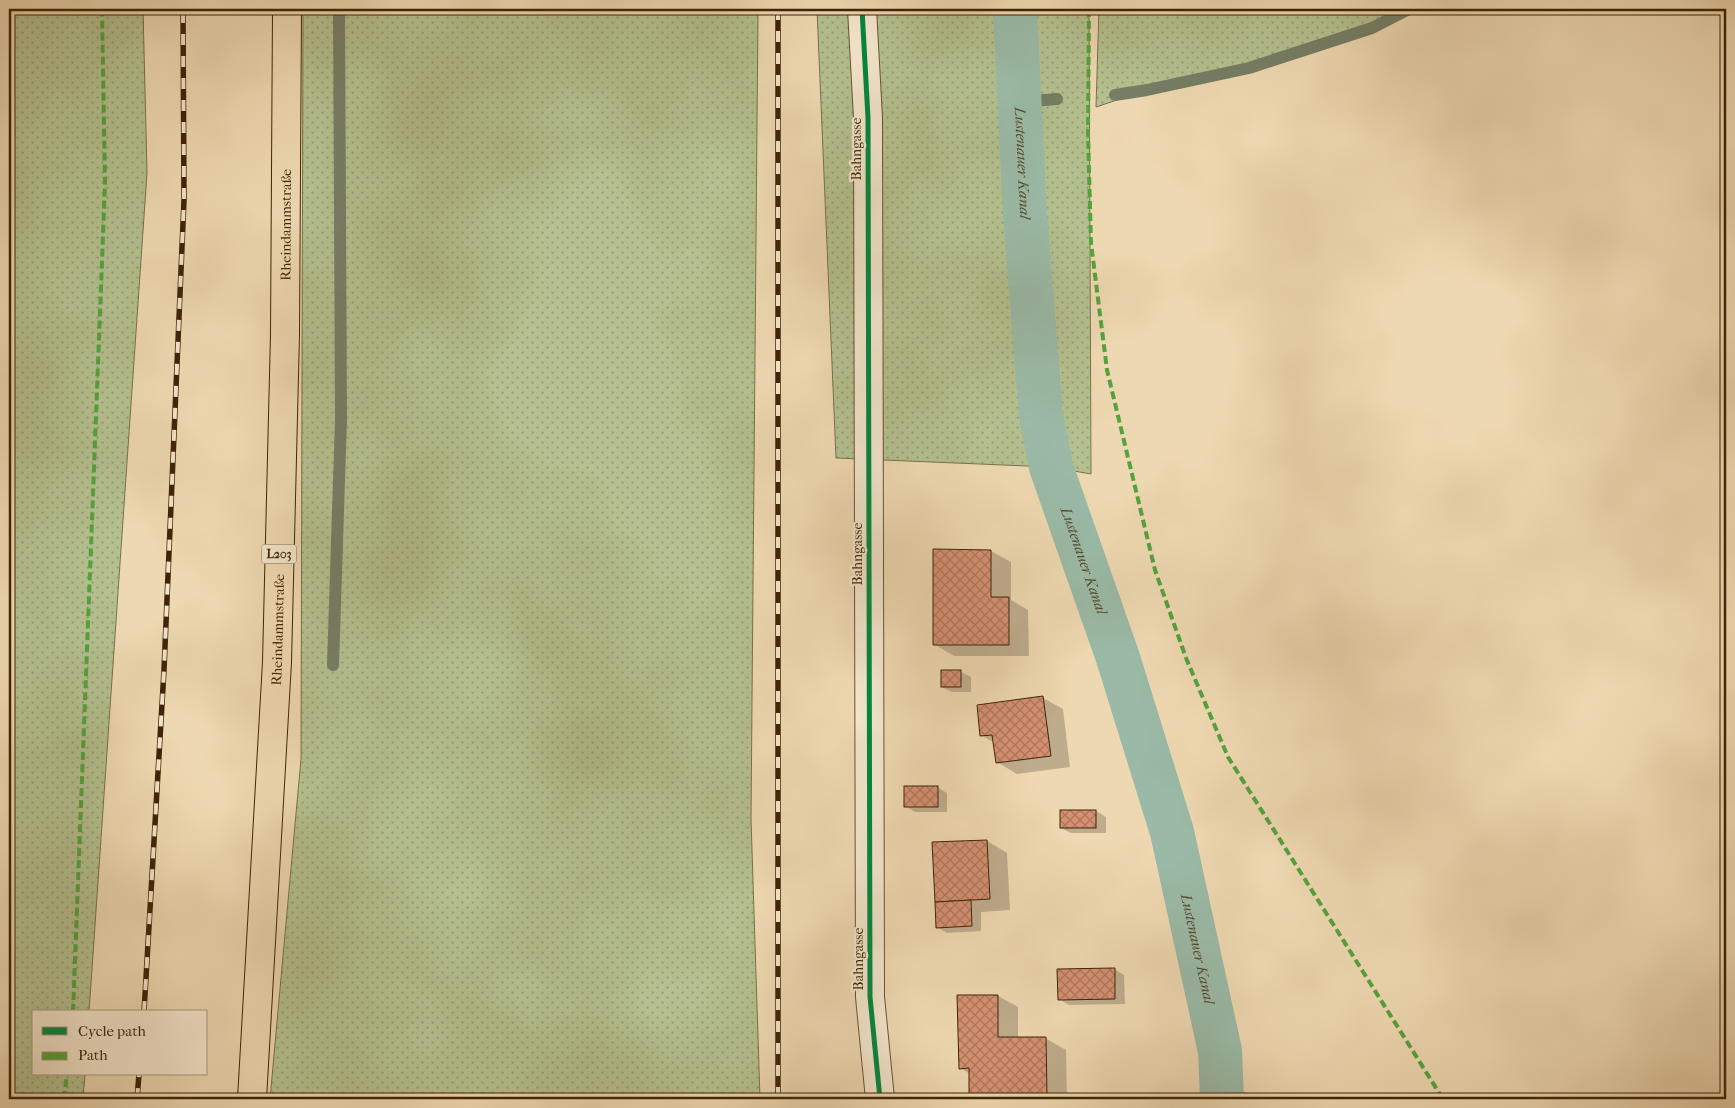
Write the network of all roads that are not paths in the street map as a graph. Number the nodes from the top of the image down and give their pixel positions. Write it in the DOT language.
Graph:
graph roads {
  1 [pos="286,9"];
  2 [pos="862,9"];
  3 [pos="252,1099"];
  4 [pos="880,1099"];
  1 -- 3 [label="main road, Rheindammstraße / L203"];
  2 -- 4 [label="street, Bahngasse"];
}
